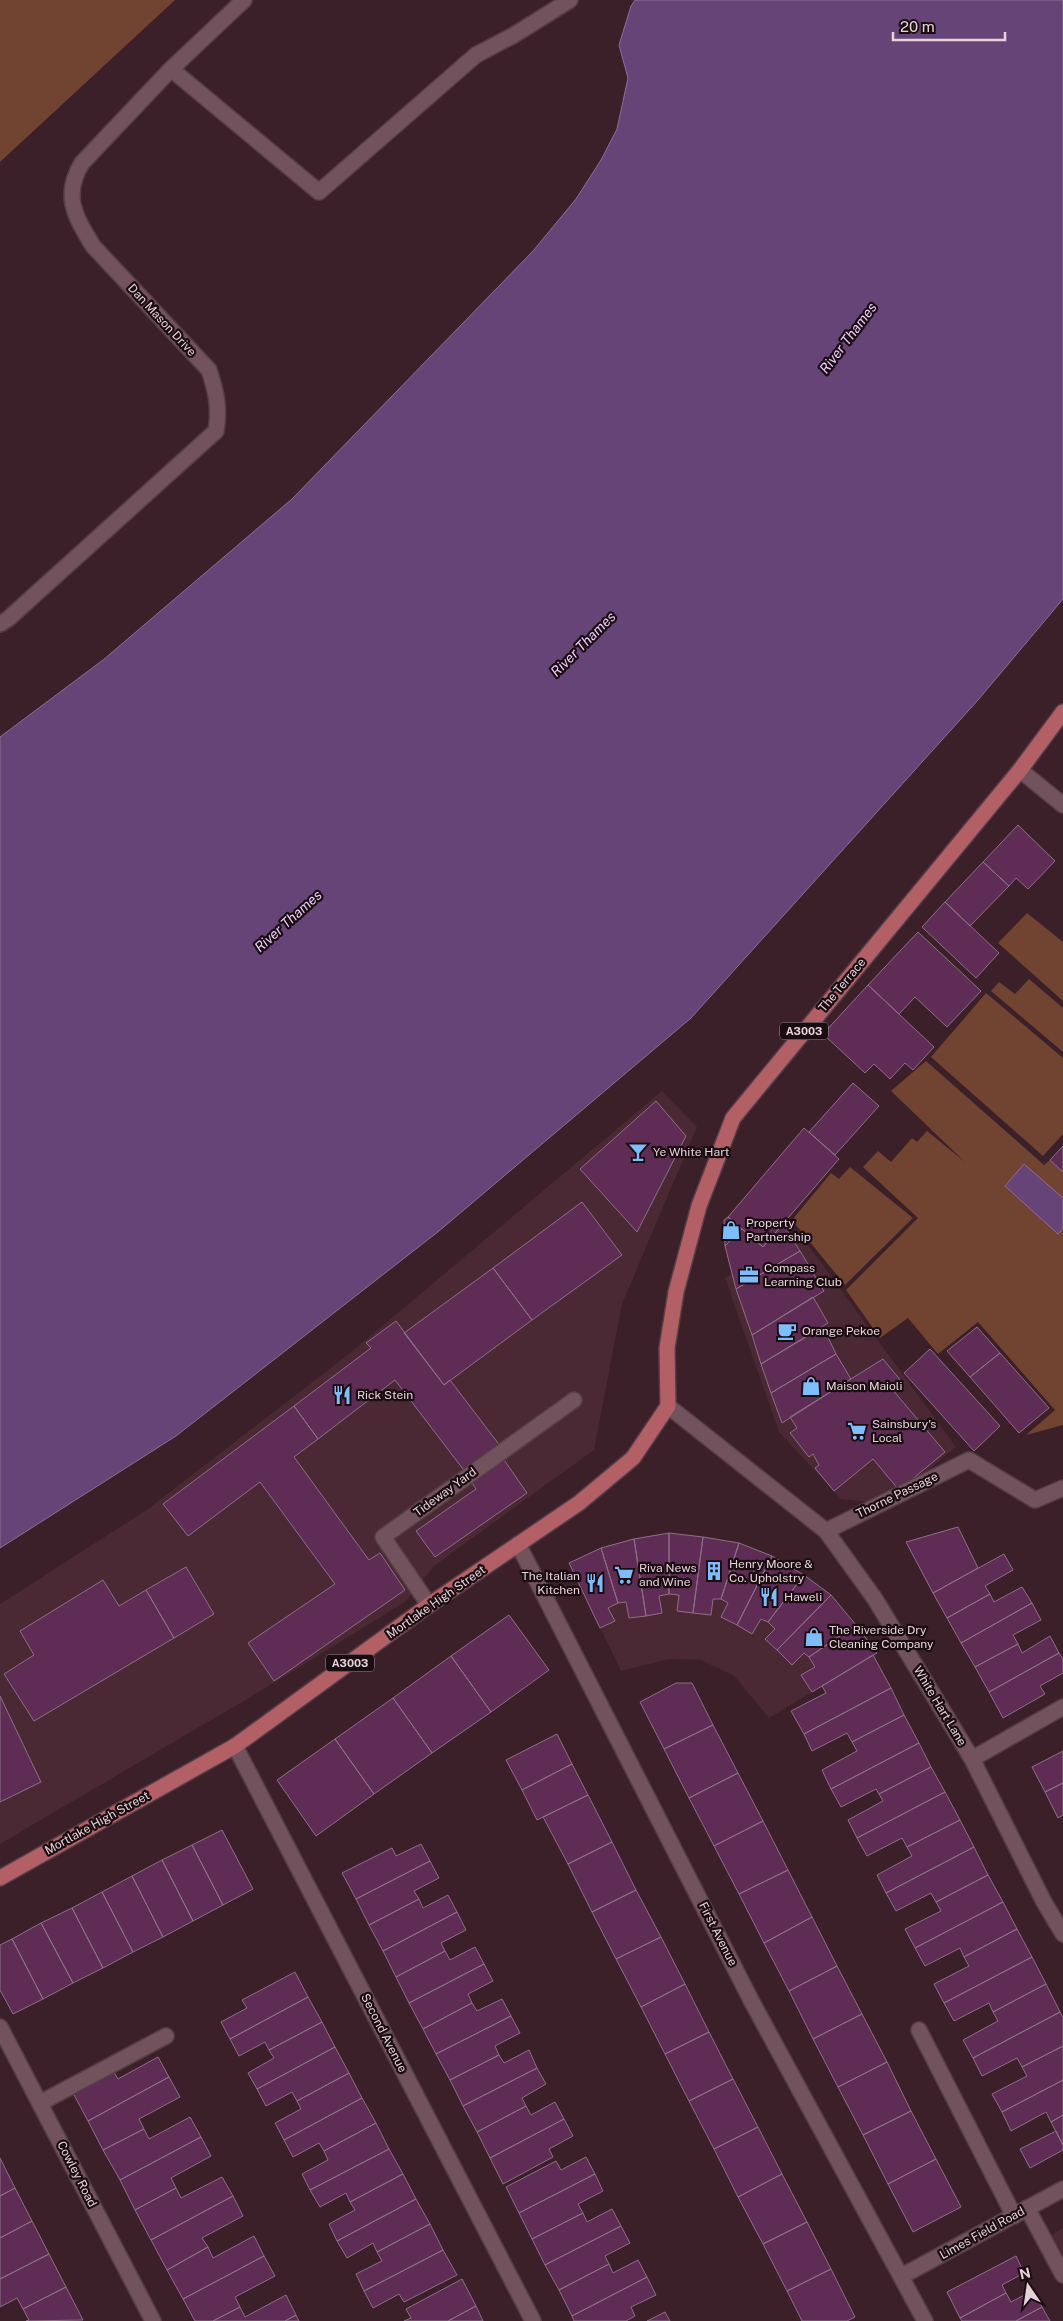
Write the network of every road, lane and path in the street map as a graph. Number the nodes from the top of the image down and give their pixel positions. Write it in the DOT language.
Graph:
graph roads {
  1 [pos="244,0"];
  2 [pos="570,0"];
  3 [pos="171,69"];
  4 [pos="0,624"];
  5 [pos="1063,712"];
  6 [pos="1020,770"];
  7 [pos="1063,805"];
  8 [pos="574,1400"];
  9 [pos="668,1406"];
  10 [pos="1063,1488"];
  11 [pos="826,1531"];
  12 [pos="518,1544"];
  13 [pos="429,1606"];
  14 [pos="1063,1706"];
  15 [pos="235,1746"];
  16 [pos="972,1760"];
  17 [pos="0,1878"];
  18 [pos="1063,1934"];
  19 [pos="0,2026"];
  20 [pos="919,2030"];
  21 [pos="166,2036"];
  22 [pos="40,2103"];
  23 [pos="1063,2189"];
  24 [pos="1020,2212"];
  25 [pos="1063,2274"];
  26 [pos="902,2276"];
  27 [pos="153,2321"];
  28 [pos="533,2321"];
  29 [pos="925,2321"];
  1 -- 3 [label="street, Dan Mason Drive"];
  2 -- 3 [label="street"];
  3 -- 4 [label="street, Dan Mason Drive"];
  5 -- 6 [label="main road, The Terrace / A3003"];
  6 -- 7 [label="street"];
  6 -- 9 [label="main road, The Terrace / A3003"];
  8 -- 13 [label="street, Tideway Yard"];
  9 -- 11 [label="street, White Hart Lane"];
  9 -- 12 [label="main road, Mortlake High Street / A3003"];
  10 -- 11 [label="street, Thorne Passage"];
  11 -- 16 [label="street, White Hart Lane"];
  12 -- 13 [label="main road, Mortlake High Street / A3003"];
  12 -- 26 [label="street, First Avenue"];
  13 -- 15 [label="main road, Mortlake High Street / A3003"];
  14 -- 16 [label="street"];
  15 -- 17 [label="main road, Mortlake High Street / A3003"];
  15 -- 28 [label="street, Second Avenue"];
  16 -- 18 [label="street, White Hart Lane"];
  19 -- 22 [label="street, Cowley Road"];
  20 -- 24 [label="street"];
  21 -- 22 [label="street"];
  22 -- 27 [label="street, Cowley Road"];
  23 -- 24 [label="street, Limes Field Road"];
  24 -- 25 [label="street"];
  24 -- 26 [label="street, Limes Field Road"];
  26 -- 29 [label="street, First Avenue"];
}
